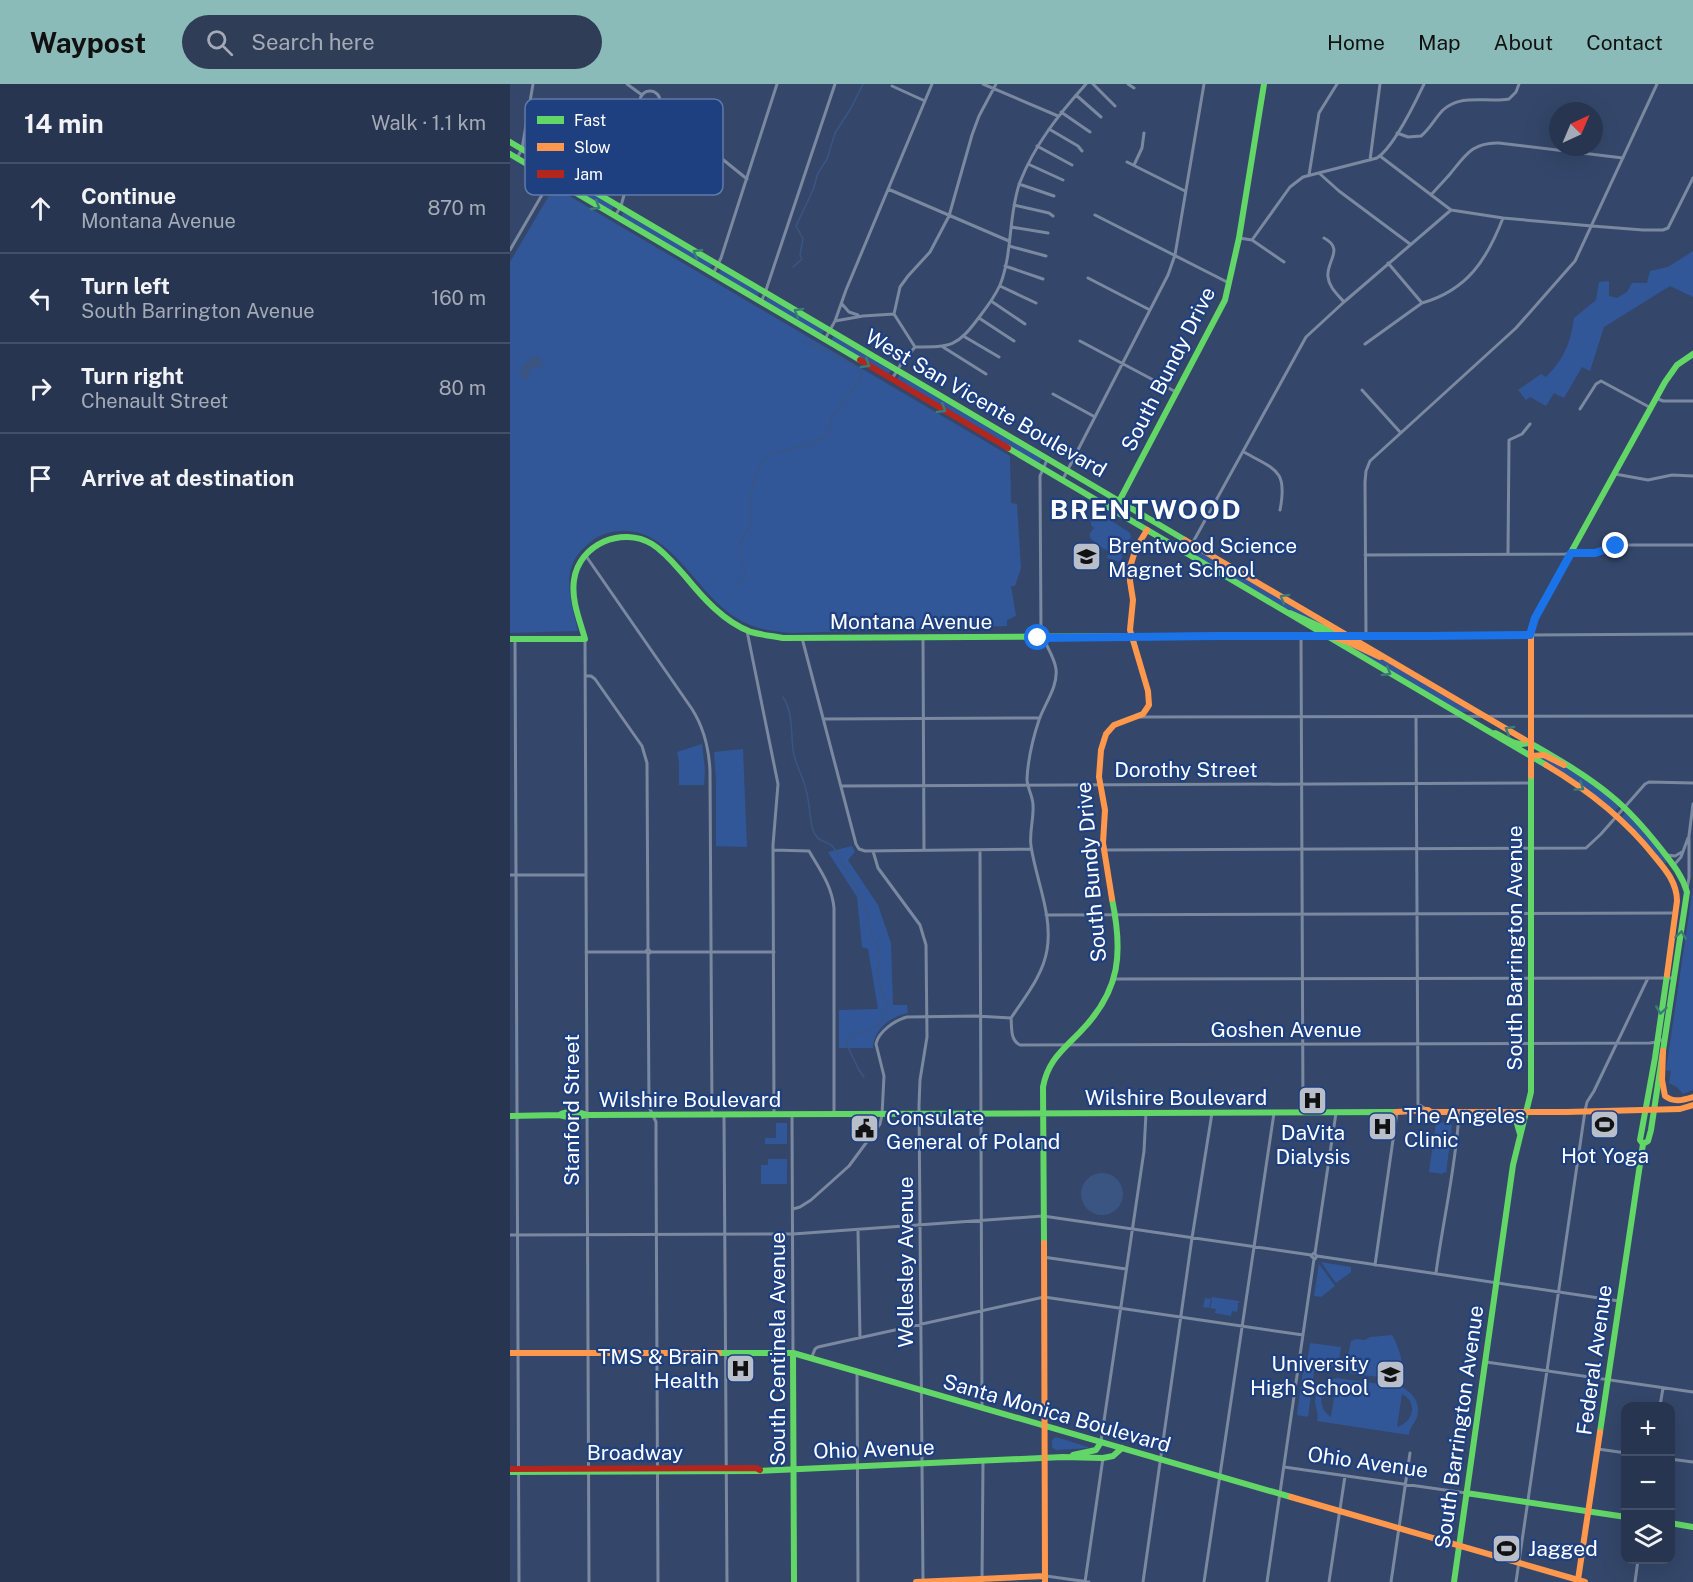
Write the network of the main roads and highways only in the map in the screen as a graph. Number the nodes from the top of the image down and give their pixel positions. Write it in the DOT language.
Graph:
graph roads {
  1 [pos="1264,84"];
  2 [pos="510,142"];
  3 [pos="525,151"];
  4 [pos="579,195"];
  5 [pos="602,195"];
  6 [pos="1693,354"];
  7 [pos="1120,501"];
  8 [pos="1114,511"];
  9 [pos="1143,516"];
  10 [pos="1163,527"];
  11 [pos="1147,530"];
  12 [pos="1284,611"];
  13 [pos="1530,635"];
  14 [pos="1326,636"];
  15 [pos="1349,636"];
  16 [pos="1131,637"];
  17 [pos="513,639"];
  18 [pos="1391,661"];
  19 [pos="1482,728"];
  20 [pos="1531,742"];
  21 [pos="1531,756"];
  22 [pos="1572,768"];
  23 [pos="1667,855"];
  24 [pos="1660,864"];
  25 [pos="1674,865"];
  26 [pos="1671,879"];
  27 [pos="1663,1051"];
  28 [pos="1693,1097"];
  29 [pos="1693,1105"];
  30 [pos="1650,1110"];
  31 [pos="1527,1112"];
  32 [pos="1511,1113"];
  33 [pos="1042,1114"];
  34 [pos="510,1116"];
  35 [pos="1520,1134"];
  36 [pos="510,1353"];
  37 [pos="793,1353"];
  38 [pos="1044,1426"];
  39 [pos="1101,1442"];
  40 [pos="1122,1448"];
  41 [pos="1063,1457"];
  42 [pos="1046,1458"];
  43 [pos="795,1469"];
  44 [pos="510,1471"];
  45 [pos="1466,1493"];
  46 [pos="1588,1511"];
  47 [pos="1621,1516"];
  48 [pos="1675,1524"];
  49 [pos="1693,1527"];
  50 [pos="1459,1546"];
  51 [pos="1045,1579"];
  52 [pos="982,1580"];
  53 [pos="1580,1581"];
  54 [pos="794,1582"];
  55 [pos="916,1582"];
  56 [pos="923,1582"];
  57 [pos="1454,1582"];
  1 -- 7 [label="main road, South Bundy Drive"];
  3 -- 2 [label="main road, West San Vicente Boulevard, one-way"];
  4 -- 8 [label="main road, West San Vicente Boulevard, one-way"];
  7 -- 5 [label="main road, West San Vicente Boulevard, one-way"];
  6 -- 13 [label="main road, South Barrington Avenue"];
  7 -- 8 [label="main road, South Bundy Drive"];
  7 -- 9 [label="main road, West San Vicente Boulevard"];
  8 -- 11 [label="main road, West San Vicente Boulevard"];
  9 -- 10 [label="main road, West San Vicente Boulevard"];
  9 -- 11 [label="main road"];
  10 -- 11 [label="main road"];
  15 -- 10 [label="main road, West San Vicente Boulevard, one-way"];
  11 -- 12 [label="main road, West San Vicente Boulevard"];
  11 -- 16 [label="main road"];
  12 -- 14 [label="main road, West San Vicente Boulevard"];
  12 -- 15 [label="main road"];
  13 -- 15 [label="main road, Montana Avenue"];
  13 -- 20 [label="main road, South Barrington Avenue"];
  14 -- 15 [label="main road, Montana Avenue"];
  14 -- 16 [label="main road, Montana Avenue"];
  14 -- 18 [label="main road"];
  14 -- 19 [label="main road, West San Vicente Boulevard, one-way"];
  15 -- 18 [label="main road, West San Vicente Boulevard"];
  16 -- 17 [label="main road, Montana Avenue"];
  16 -- 33 [label="main road, South Bundy Drive"];
  20 -- 18 [label="main road, West San Vicente Boulevard, one-way"];
  19 -- 20 [label="main road"];
  19 -- 21 [label="main road, West San Vicente Boulevard"];
  20 -- 21 [label="main road, South Barrington Avenue"];
  20 -- 22 [label="main road, West San Vicente Boulevard"];
  21 -- 22 [label="main road"];
  21 -- 24 [label="main road, West San Vicente Boulevard, one-way"];
  21 -- 31 [label="main road, South Barrington Avenue"];
  22 -- 23 [label="main road, West San Vicente Boulevard"];
  23 -- 24 [label="main road"];
  23 -- 25 [label="main road, West San Vicente Boulevard"];
  24 -- 26 [label="main road, West San Vicente Boulevard"];
  25 -- 26 [label="main road"];
  27 -- 25 [label="main road, West San Vicente Boulevard, one-way"];
  26 -- 30 [label="main road, West San Vicente Boulevard, one-way"];
  27 -- 28 [label="main road"];
  27 -- 30 [label="main road"];
  29 -- 30 [label="main road, Wilshire Boulevard"];
  30 -- 31 [label="main road, Wilshire Boulevard"];
  30 -- 46 [label="main road, Federal Avenue"];
  31 -- 32 [label="main road, Wilshire Boulevard"];
  31 -- 35 [label="main road, South Barrington Avenue"];
  32 -- 33 [label="main road, Wilshire Boulevard"];
  32 -- 35 [label="main road"];
  33 -- 34 [label="main road, Wilshire Boulevard"];
  33 -- 38 [label="main road, South Bundy Drive"];
  35 -- 45 [label="main road, South Barrington Avenue"];
  36 -- 37 [label="main road, Santa Monica Boulevard"];
  37 -- 38 [label="main road, Santa Monica Boulevard"];
  37 -- 43 [label="main road, South Centinela Avenue"];
  38 -- 39 [label="main road, Santa Monica Boulevard"];
  38 -- 42 [label="main road, South Bundy Drive"];
  39 -- 40 [label="main road, Santa Monica Boulevard"];
  39 -- 41 [label="main road, Ohio Avenue"];
  40 -- 41 [label="main road, Ohio Avenue"];
  40 -- 50 [label="main road, Santa Monica Boulevard"];
  41 -- 42 [label="main road, Ohio Avenue"];
  42 -- 43 [label="main road, Ohio Avenue"];
  42 -- 51 [label="main road, South Bundy Drive"];
  43 -- 44 [label="main road, Broadway"];
  43 -- 54 [label="main road, South Centinela Avenue"];
  45 -- 46 [label="main road, Ohio Avenue"];
  45 -- 50 [label="main road, South Barrington Avenue"];
  46 -- 47 [label="main road, Ohio Avenue"];
  46 -- 53 [label="main road, Federal Avenue"];
  48 -- 49 [label="main road"];
  50 -- 53 [label="main road, Santa Monica Boulevard"];
  50 -- 57 [label="main road, South Barrington Avenue"];
  51 -- 52 [label="main road"];
  52 -- 56 [label="main road"];
  55 -- 56 [label="main road"];
}
